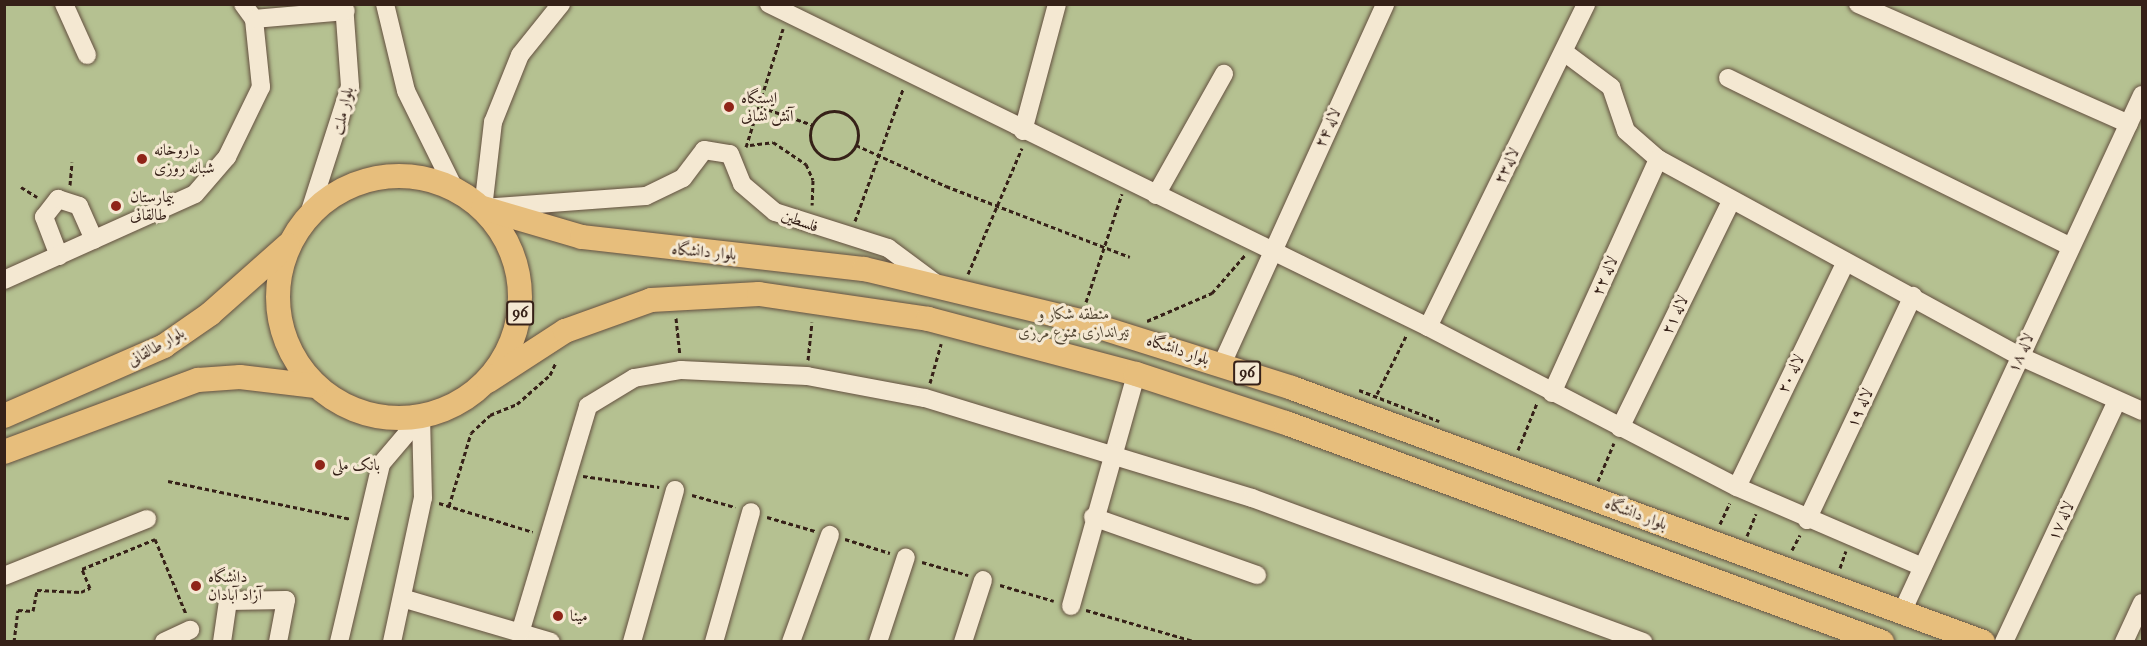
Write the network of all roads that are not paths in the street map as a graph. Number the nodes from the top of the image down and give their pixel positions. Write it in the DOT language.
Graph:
graph roads {
  1 [pos="64,4"];
  2 [pos="243,4"];
  3 [pos="385,4"];
  4 [pos="561,4"];
  5 [pos="1057,4"];
  6 [pos="1385,4"];
  7 [pos="1586,4"];
  8 [pos="1858,4"];
  9 [pos="780,7"];
  10 [pos="345,8"];
  11 [pos="254,19"];
  12 [pos="1564,52"];
  13 [pos="87,55"];
  14 [pos="1224,74"];
  15 [pos="1728,78"];
  16 [pos="2142,95"];
  17 [pos="2129,124"];
  18 [pos="1023,131"];
  19 [pos="1658,159"];
  20 [pos="454,188"];
  21 [pos="1156,195"];
  22 [pos="1731,201"];
  23 [pos="483,208"];
  24 [pos="309,214"];
  25 [pos="94,240"];
  26 [pos="288,245"];
  27 [pos="2070,246"];
  28 [pos="1271,250"];
  29 [pos="59,256"];
  30 [pos="1846,262"];
  31 [pos="4,280"];
  32 [pos="936,284"];
  33 [pos="1912,296"];
  34 [pos="1421,324"];
  35 [pos="2019,356"];
  36 [pos="1222,364"];
  37 [pos="1136,374"];
  38 [pos="488,381"];
  39 [pos="315,386"];
  40 [pos="1547,391"];
  41 [pos="2117,401"];
  42 [pos="2142,411"];
  43 [pos="4,416"];
  44 [pos="421,417"];
  45 [pos="1620,428"];
  46 [pos="4,452"];
  47 [pos="1111,456"];
  48 [pos="1737,487"];
  49 [pos="675,490"];
  50 [pos="751,512"];
  51 [pos="1094,517"];
  52 [pos="147,519"];
  53 [pos="1807,520"];
  54 [pos="830,535"];
  55 [pos="906,557"];
  56 [pos="1923,567"];
  57 [pos="1257,575"];
  58 [pos="4,576"];
  59 [pos="983,580"];
  60 [pos="405,599"];
  61 [pos="2142,603"];
  62 [pos="1071,606"];
  63 [pos="1902,612"];
  64 [pos="190,630"];
  65 [pos="520,633"];
  66 [pos="164,642"];
  67 [pos="222,642"];
  68 [pos="278,642"];
  69 [pos="339,642"];
  70 [pos="392,642"];
  71 [pos="551,642"];
  72 [pos="632,642"];
  73 [pos="714,642"];
  74 [pos="791,642"];
  75 [pos="878,642"];
  76 [pos="963,642"];
  77 [pos="1643,642"];
  78 [pos="1882,642"];
  79 [pos="1983,642"];
  80 [pos="2004,642"];
  81 [pos="2124,642"];
  1 -- 13 [label="street"];
  2 -- 11 [label="street"];
  3 -- 20 [label="street"];
  4 -- 23 [label="street"];
  5 -- 18 [label="street"];
  6 -- 28 [label="street, لاله ۲۴"];
  7 -- 12 [label="street, لاله۲۳"];
  8 -- 17 [label="street"];
  9 -- 18 [label="street"];
  10 -- 11 [label="street"];
  10 -- 24 [label="street, بلوار ملت"];
  11 -- 25 [label="street"];
  12 -- 19 [label="street"];
  12 -- 34 [label="street, لاله۲۳"];
  14 -- 21 [label="street"];
  15 -- 27 [label="street"];
  16 -- 17 [label="street, لاله ۱۸"];
  17 -- 27 [label="street, لاله ۱۸"];
  18 -- 21 [label="street"];
  19 -- 22 [label="street"];
  19 -- 40 [label="street, لاله ۲۲"];
  20 -- 23 [label="main road, 96"];
  20 -- 24 [label="main road, 96"];
  21 -- 28 [label="street"];
  22 -- 30 [label="street"];
  22 -- 45 [label="street, لاله ۲۱"];
  23 -- 32 [label="main road, بلوار دانشگاه / 96"];
  23 -- 32 [label="street, فلسطین"];
  23 -- 38 [label="main road, 96"];
  24 -- 26 [label="main road, 96"];
  25 -- 29 [label="street"];
  25 -- 29 [label="street"];
  26 -- 39 [label="main road, 96"];
  26 -- 43 [label="main road, بلوار طالقانی / 96"];
  27 -- 35 [label="street, لاله ۱۸"];
  28 -- 34 [label="street"];
  28 -- 36 [label="street, لاله ۲۴"];
  29 -- 31 [label="street"];
  30 -- 33 [label="street"];
  30 -- 48 [label="street, لاله ۲۰"];
  32 -- 36 [label="main road, بلوار دانشگاه / 96"];
  33 -- 35 [label="street"];
  33 -- 53 [label="street, لاله ۱۹"];
  34 -- 40 [label="street"];
  35 -- 41 [label="street"];
  35 -- 56 [label="street, لاله ۱۸"];
  36 -- 63 [label="main road, بلوار دانشگاه / 96"];
  37 -- 38 [label="main road, 96"];
  37 -- 47 [label="street"];
  37 -- 78 [label="main road, 96"];
  38 -- 44 [label="main road, 96"];
  39 -- 44 [label="main road, 96"];
  39 -- 46 [label="main road, 96"];
  40 -- 45 [label="street"];
  41 -- 42 [label="street"];
  41 -- 80 [label="street, لاله ۱۷"];
  44 -- 60 [label="street"];
  44 -- 69 [label="street"];
  45 -- 48 [label="street"];
  47 -- 51 [label="street"];
  47 -- 65 [label="street"];
  47 -- 77 [label="street"];
  48 -- 53 [label="street"];
  49 -- 72 [label="street"];
  50 -- 73 [label="street"];
  51 -- 57 [label="street"];
  51 -- 62 [label="street"];
  52 -- 58 [label="street"];
  53 -- 56 [label="street"];
  54 -- 74 [label="street"];
  55 -- 75 [label="street"];
  56 -- 63 [label="street, لاله ۱۸"];
  59 -- 76 [label="street"];
  60 -- 65 [label="street"];
  60 -- 70 [label="street"];
  61 -- 81 [label="street"];
  63 -- 79 [label="main road, بلوار دانشگاه / 96"];
  64 -- 66 [label="street"];
  65 -- 71 [label="street"];
  67 -- 68 [label="street"];
}
